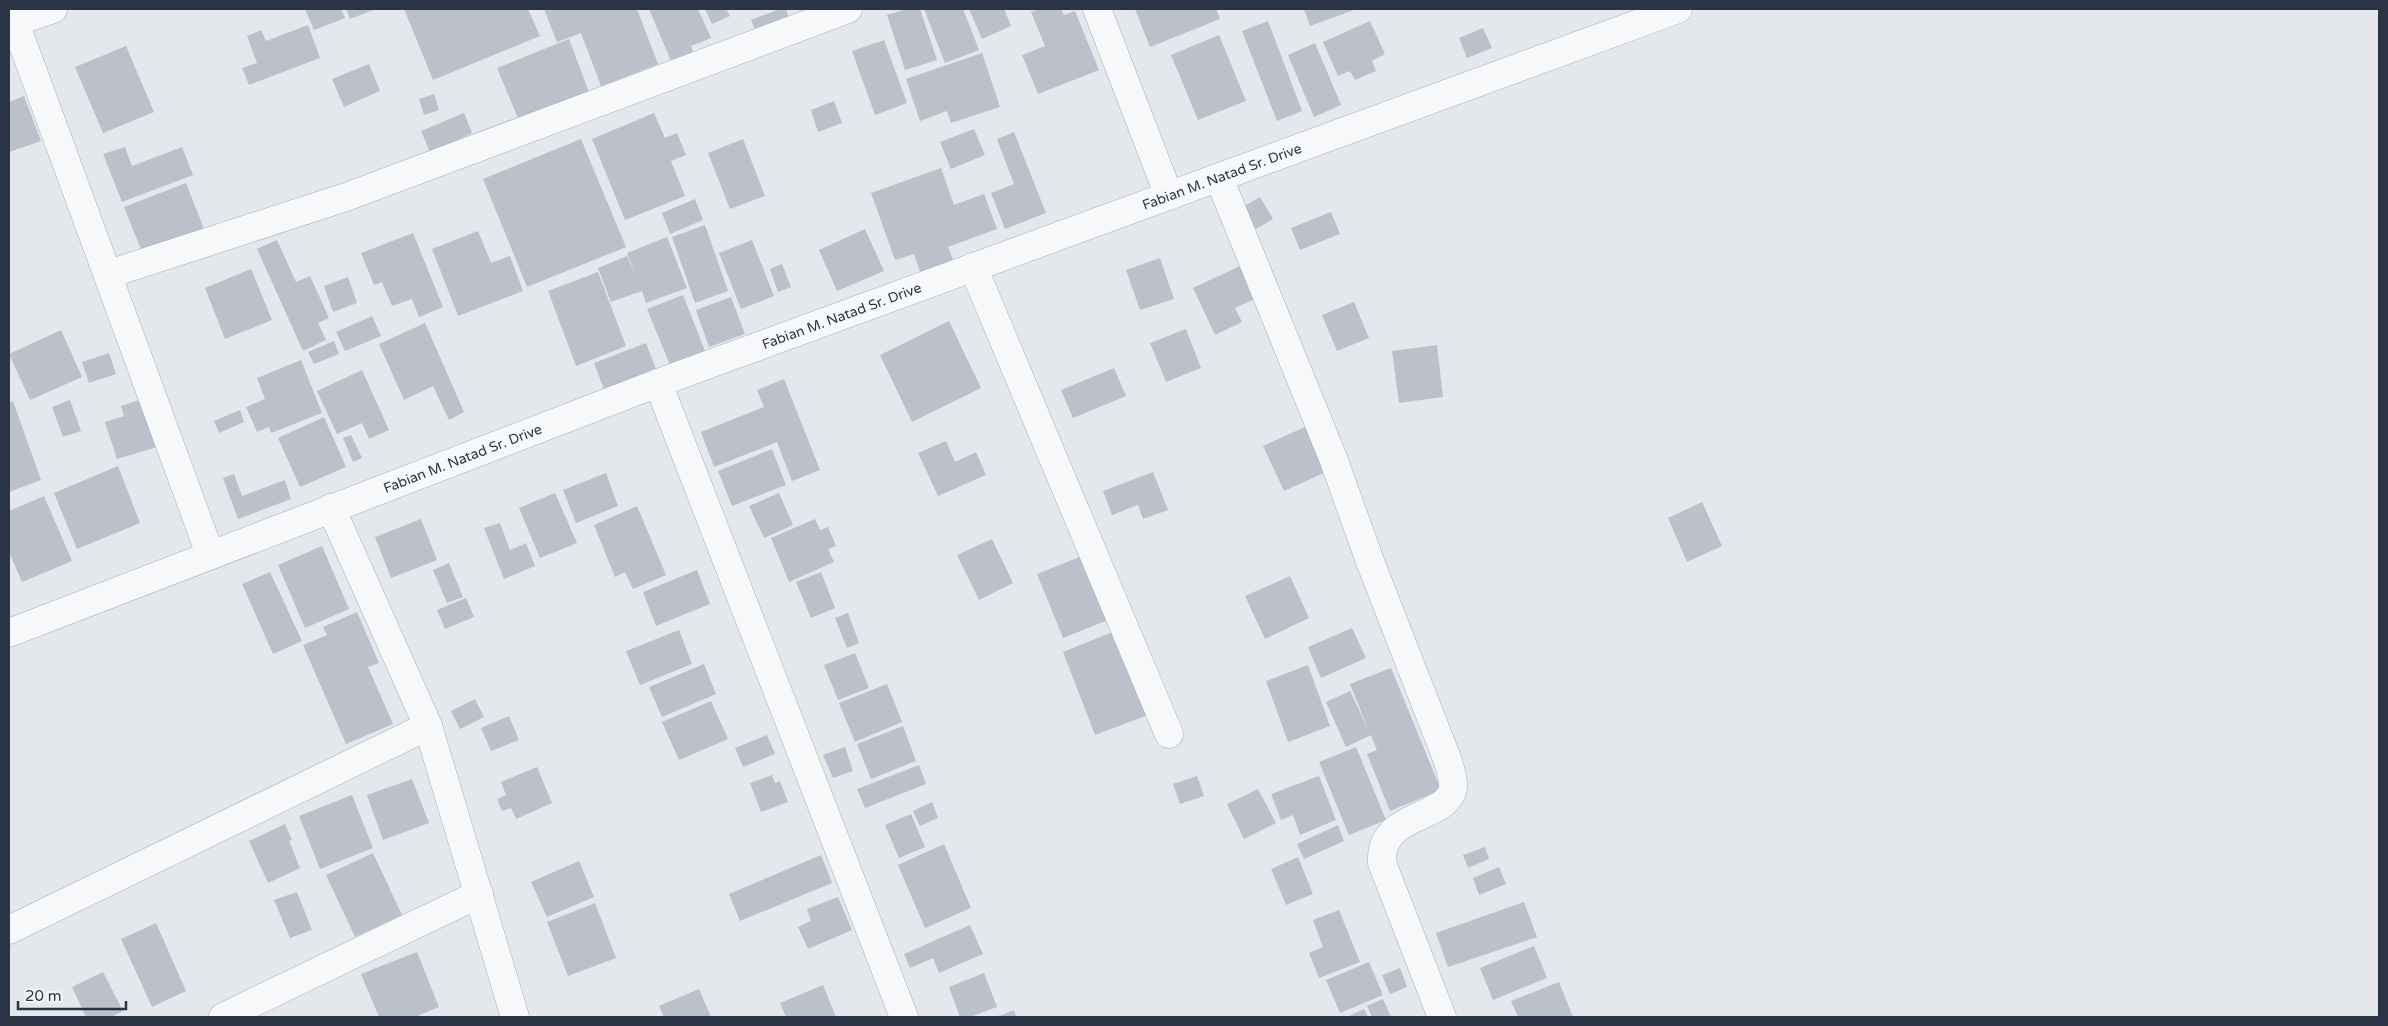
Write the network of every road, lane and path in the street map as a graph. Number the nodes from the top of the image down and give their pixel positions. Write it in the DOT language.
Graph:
graph roads {
  1 [pos="53,9"];
  2 [pos="848,9"];
  3 [pos="1097,9"];
  4 [pos="1678,9"];
  5 [pos="13,16"];
  6 [pos="1219,178"];
  7 [pos="1169,196"];
  8 [pos="973,267"];
  9 [pos="109,274"];
  10 [pos="658,383"];
  11 [pos="331,508"];
  12 [pos="210,554"];
  13 [pos="9,633"];
  14 [pos="428,726"];
  15 [pos="1169,734"];
  16 [pos="479,894"];
  17 [pos="9,930"];
  18 [pos="223,1017"];
  19 [pos="515,1017"];
  20 [pos="904,1017"];
  21 [pos="1442,1017"];
  1 -- 5 [label="street"];
  2 -- 9 [label="street"];
  3 -- 7 [label="street"];
  4 -- 6 [label="street, Fabian M. Natad Sr. Drive"];
  5 -- 9 [label="street"];
  6 -- 7 [label="street, Fabian M. Natad Sr. Drive"];
  6 -- 21 [label="street"];
  7 -- 8 [label="street, Fabian M. Natad Sr. Drive"];
  8 -- 10 [label="street, Fabian M. Natad Sr. Drive"];
  8 -- 15 [label="street"];
  9 -- 12 [label="street"];
  10 -- 11 [label="street, Fabian M. Natad Sr. Drive"];
  10 -- 20 [label="street"];
  11 -- 12 [label="street, Fabian M. Natad Sr. Drive"];
  11 -- 14 [label="street"];
  12 -- 13 [label="street, Fabian M. Natad Sr. Drive"];
  14 -- 16 [label="street"];
  14 -- 17 [label="street"];
  16 -- 18 [label="street"];
  16 -- 19 [label="street"];
}
